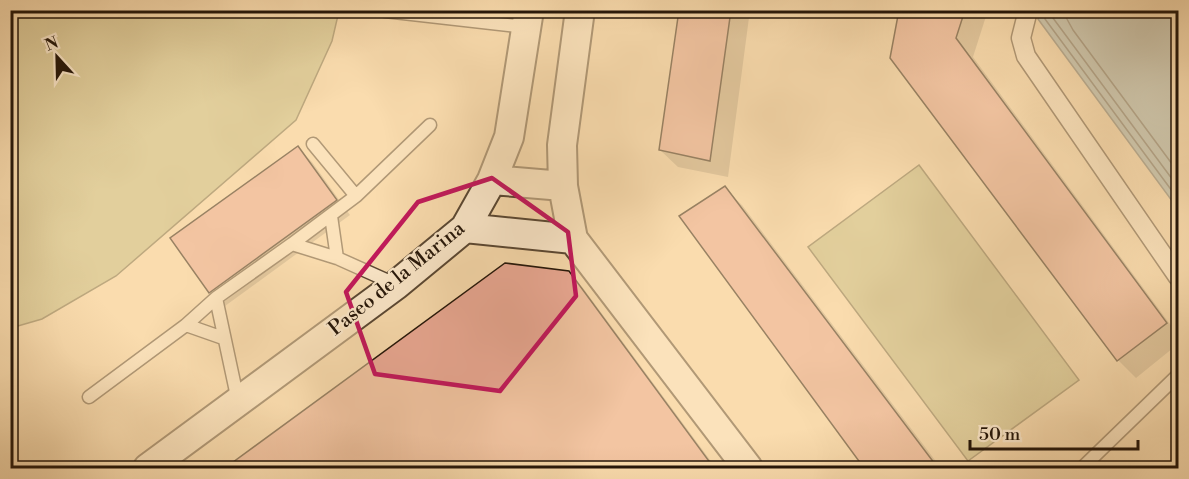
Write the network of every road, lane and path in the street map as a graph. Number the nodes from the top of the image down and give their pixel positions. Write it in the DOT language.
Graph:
graph roads {
  1 [pos="580,10"];
  2 [pos="1028,10"];
  3 [pos="385,11"];
  4 [pos="528,19"];
  5 [pos="430,125"];
  6 [pos="313,144"];
  7 [pos="492,180"];
  8 [pos="563,186"];
  9 [pos="356,196"];
  10 [pos="331,216"];
  11 [pos="465,228"];
  12 [pos="573,239"];
  13 [pos="292,244"];
  14 [pos="337,258"];
  15 [pos="1179,277"];
  16 [pos="396,285"];
  17 [pos="216,298"];
  18 [pos="186,325"];
  19 [pos="223,338"];
  20 [pos="1179,375"];
  21 [pos="89,397"];
  22 [pos="238,402"];
  23 [pos="148,468"];
  24 [pos="748,468"];
  25 [pos="1082,468"];
  1 -- 8 [label="street"];
  2 -- 15 [label="street"];
  3 -- 4 [label="lane"];
  4 -- 7 [label="street, Paseo de la Marina"];
  5 -- 9 [label="lane"];
  6 -- 9 [label="lane"];
  7 -- 8 [label="street"];
  7 -- 11 [label="street, Paseo de la Marina"];
  8 -- 12 [label="street"];
  9 -- 10 [label="lane"];
  10 -- 13 [label="lane"];
  10 -- 14 [label="lane"];
  11 -- 12 [label="street"];
  11 -- 16 [label="street, Paseo de la Marina"];
  12 -- 24 [label="street"];
  13 -- 14 [label="lane"];
  13 -- 17 [label="lane"];
  14 -- 16 [label="lane"];
  16 -- 22 [label="street, Paseo de la Marina"];
  17 -- 18 [label="lane"];
  17 -- 19 [label="lane"];
  18 -- 19 [label="lane"];
  18 -- 21 [label="lane"];
  19 -- 22 [label="lane"];
  20 -- 25 [label="lane"];
  22 -- 23 [label="street, Paseo de la Marina"];
}
